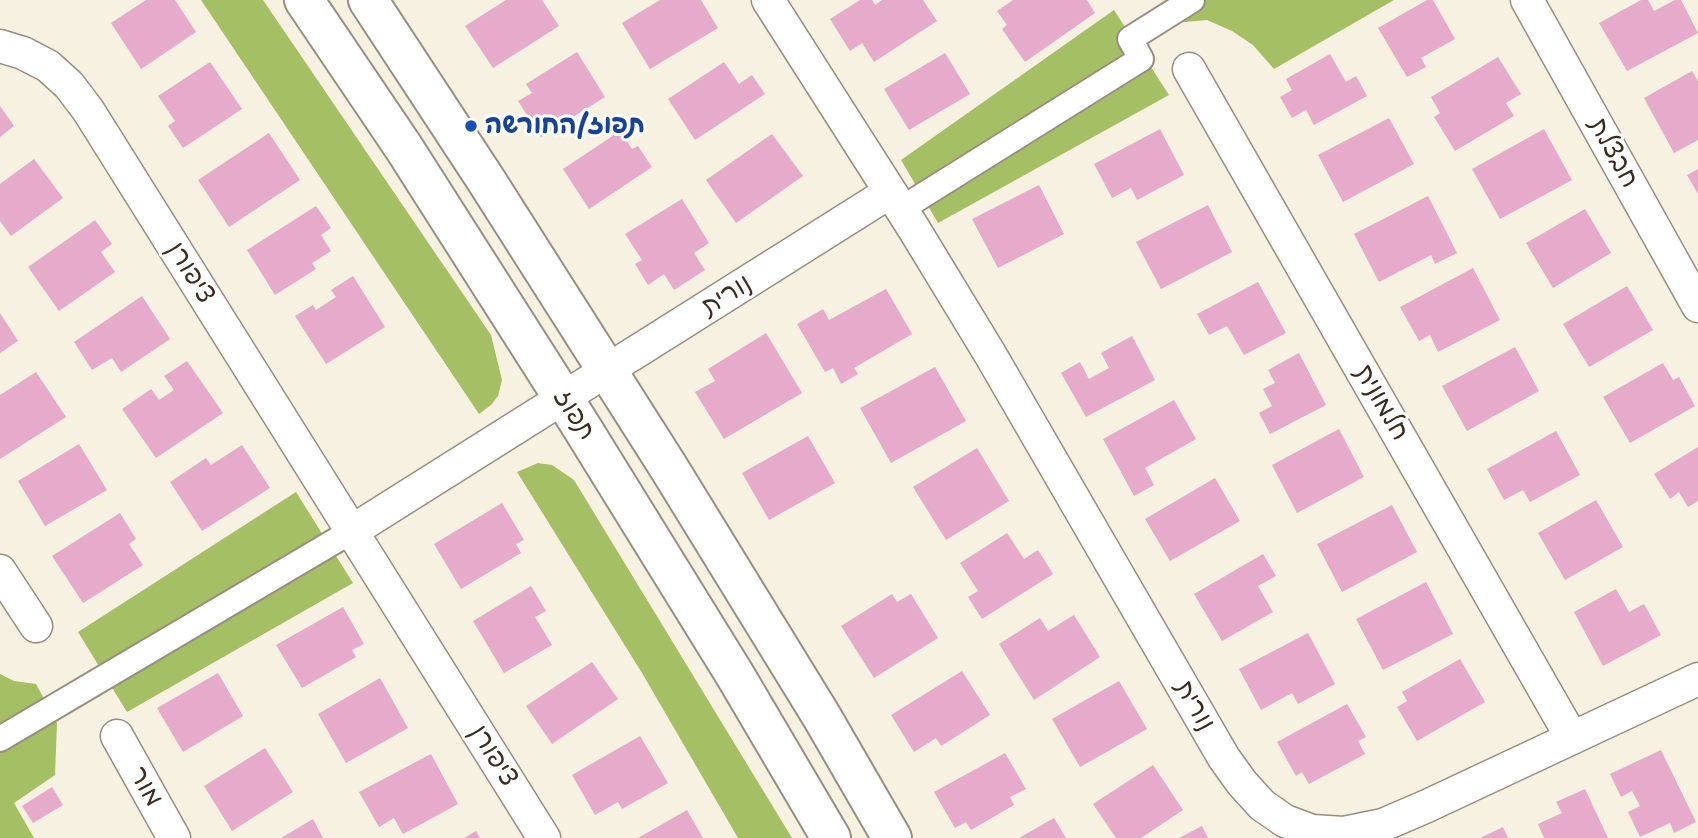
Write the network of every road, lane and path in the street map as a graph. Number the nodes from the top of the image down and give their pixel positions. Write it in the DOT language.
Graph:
graph roads {
  1 [pos="304,0"];
  2 [pos="368,0"];
  3 [pos="768,0"];
  4 [pos="1192,0"];
  5 [pos="1527,0"];
  6 [pos="0,46"];
  7 [pos="1189,69"];
  8 [pos="896,201"];
  9 [pos="1698,306"];
  10 [pos="608,371"];
  11 [pos="563,398"];
  12 [pos="352,531"];
  13 [pos="0,570"];
  14 [pos="36,626"];
  15 [pos="1698,678"];
  16 [pos="117,736"];
  17 [pos="1572,738"];
  18 [pos="0,739"];
  19 [pos="174,838"];
  20 [pos="544,838"];
  21 [pos="831,838"];
  22 [pos="892,838"];
  1 -- 11 [label="street, תפוז"];
  2 -- 10 [label="street, תפוז"];
  3 -- 8 [label="street, נורית"];
  4 -- 8 [label="street"];
  5 -- 9 [label="street, חבצלת"];
  6 -- 12 [label="street, ציפורן"];
  7 -- 17 [label="street, חלמונית"];
  8 -- 10 [label="street, נורית"];
  8 -- 17 [label="street, נורית"];
  10 -- 11 [label="street, נורית"];
  10 -- 22 [label="street, תפוז"];
  11 -- 12 [label="street"];
  11 -- 21 [label="street, תפוז"];
  12 -- 18 [label="street"];
  12 -- 20 [label="street, ציפורן"];
  13 -- 14 [label="street"];
  15 -- 17 [label="street, נורית"];
  16 -- 19 [label="street, מור"];
}
